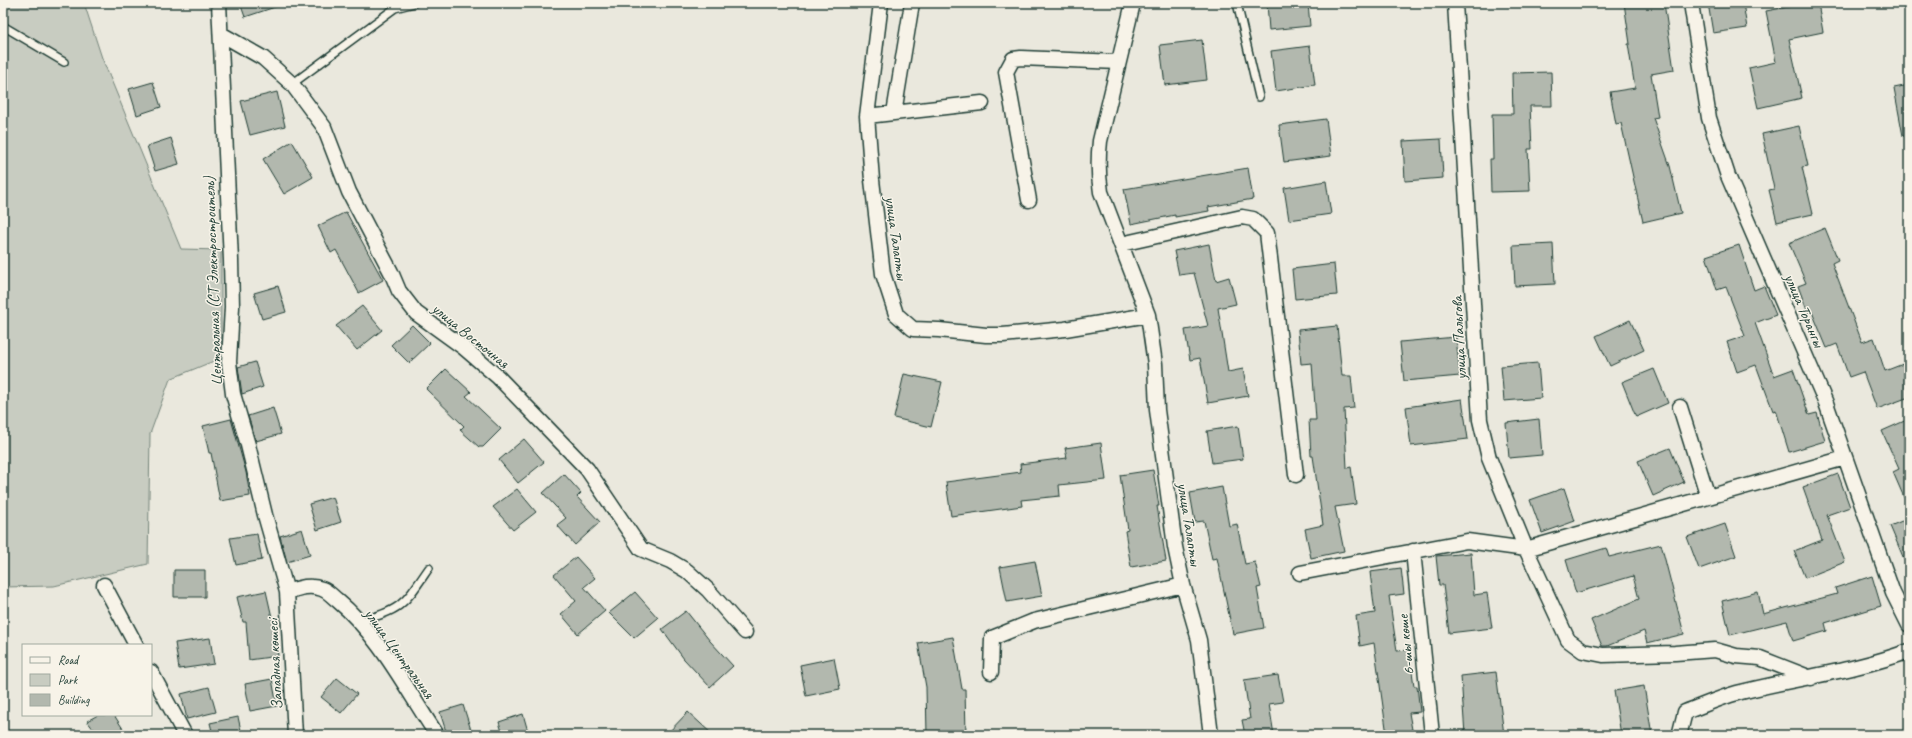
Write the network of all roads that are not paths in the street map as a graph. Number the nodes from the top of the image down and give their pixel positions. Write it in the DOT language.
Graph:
graph roads {
  1 [pos="219,3"];
  2 [pos="414,3"];
  3 [pos="881,3"];
  4 [pos="912,3"];
  5 [pos="1133,3"];
  6 [pos="1237,3"];
  7 [pos="1455,3"];
  8 [pos="1691,3"];
  9 [pos="3,26"];
  10 [pos="221,34"];
  11 [pos="64,62"];
  12 [pos="1118,62"];
  13 [pos="292,84"];
  14 [pos="1260,97"];
  15 [pos="982,103"];
  16 [pos="894,113"];
  17 [pos="867,116"];
  18 [pos="1029,200"];
  19 [pos="1121,244"];
  20 [pos="1148,315"];
  21 [pos="1680,407"];
  22 [pos="1845,458"];
  23 [pos="1296,475"];
  24 [pos="1708,497"];
  25 [pos="1526,549"];
  26 [pos="1413,551"];
  27 [pos="429,568"];
  28 [pos="1300,573"];
  29 [pos="104,585"];
  30 [pos="1183,585"];
  31 [pos="287,592"];
  32 [pos="359,621"];
  33 [pos="1909,626"];
  34 [pos="745,632"];
  35 [pos="135,644"];
  36 [pos="1909,651"];
  37 [pos="991,672"];
  38 [pos="152,674"];
  39 [pos="1811,678"];
  40 [pos="185,735"];
  41 [pos="295,735"];
  42 [pos="437,735"];
  43 [pos="1211,735"];
  44 [pos="1432,735"];
  45 [pos="1681,735"];
  1 -- 10 [label="street, Центральная (СТ Электростроитель)"];
  2 -- 13 [label="lane"];
  3 -- 17 [label="street, улица Талапты"];
  4 -- 16 [label="street"];
  5 -- 12 [label="street, улица Талапты"];
  6 -- 14 [label="lane"];
  7 -- 25 [label="street, улица Пальгова"];
  8 -- 22 [label="street, улица Торангы"];
  9 -- 11 [label="lane"];
  10 -- 13 [label="street, улица Восточная"];
  10 -- 31 [label="street, Центральная (СТ Электростроитель)"];
  12 -- 18 [label="street"];
  12 -- 19 [label="street, улица Талапты"];
  13 -- 34 [label="street, улица Восточная"];
  15 -- 16 [label="street"];
  16 -- 17 [label="street"];
  17 -- 20 [label="street, улица Талапты"];
  19 -- 20 [label="street, улица Талапты"];
  19 -- 23 [label="street"];
  20 -- 30 [label="street, улица Талапты"];
  21 -- 24 [label="street"];
  22 -- 24 [label="street"];
  22 -- 33 [label="street, улица Торангы"];
  24 -- 25 [label="street"];
  25 -- 26 [label="street"];
  25 -- 39 [label="street, улица Пальгова"];
  26 -- 28 [label="street"];
  26 -- 44 [label="street, 6-шы көше"];
  27 -- 32 [label="lane"];
  29 -- 35 [label="street"];
  30 -- 37 [label="street"];
  30 -- 43 [label="street, улица Талапты"];
  31 -- 32 [label="street, улица Центральная"];
  31 -- 41 [label="street, Западная көшесі"];
  32 -- 42 [label="street, улица Центральная"];
  36 -- 39 [label="street"];
  38 -- 40 [label="street"];
  39 -- 45 [label="street"];
}
